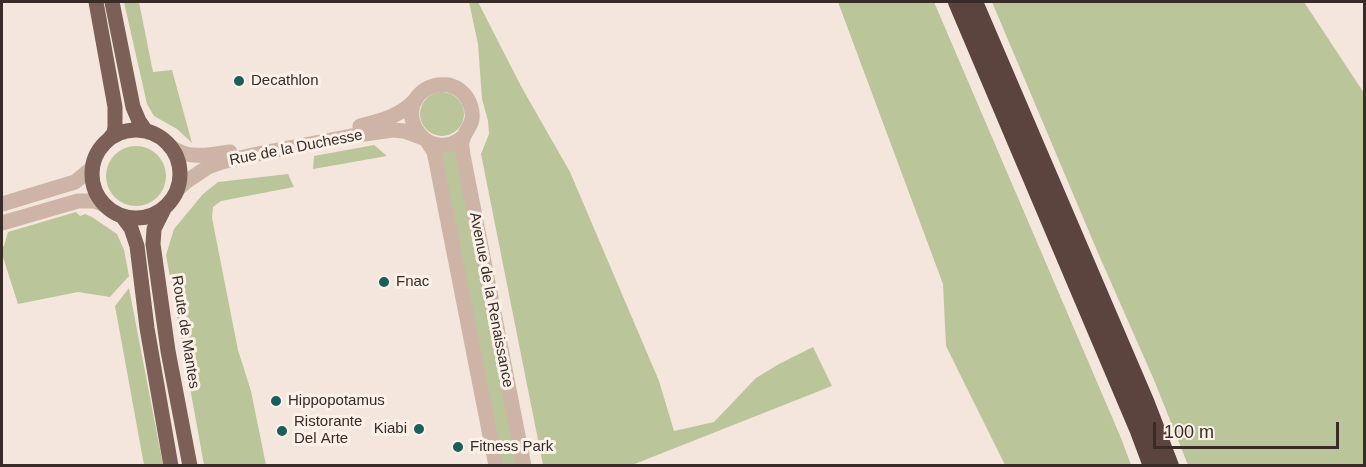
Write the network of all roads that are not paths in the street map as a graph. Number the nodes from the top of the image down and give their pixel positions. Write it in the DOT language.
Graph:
graph roads {
  1 [pos="96,2"];
  2 [pos="112,2"];
  3 [pos="957,2"];
  4 [pos="974,2"];
  5 [pos="416,99"];
  6 [pos="146,131"];
  7 [pos="464,136"];
  8 [pos="110,138"];
  9 [pos="425,139"];
  10 [pos="170,146"];
  11 [pos="92,168"];
  12 [pos="177,190"];
  13 [pos="2,204"];
  14 [pos="105,205"];
  15 [pos="165,207"];
  16 [pos="122,216"];
  17 [pos="2,223"];
  18 [pos="1120,386"];
  19 [pos="171,465"];
  20 [pos="190,465"];
  21 [pos="495,465"];
  22 [pos="524,465"];
  23 [pos="1140,465"];
  24 [pos="1152,465"];
  25 [pos="1170,465"];
  1 -- 8 [label="main road"];
  2 -- 6 [label="main road"];
  3 -- 18 [label="highway"];
  4 -- 25 [label="highway"];
  5 -- 7 [label="street"];
  5 -- 9 [label="street"];
  5 -- 10 [label="street, Rue de la Duchesse"];
  6 -- 8 [label="main road"];
  6 -- 10 [label="main road"];
  7 -- 9 [label="street"];
  7 -- 22 [label="street, Avenue de la Renaissance"];
  8 -- 11 [label="main road"];
  9 -- 12 [label="street, Rue de la Duchesse"];
  9 -- 21 [label="street, Avenue de la Renaissance"];
  10 -- 12 [label="main road"];
  11 -- 13 [label="street"];
  11 -- 14 [label="main road"];
  12 -- 15 [label="main road"];
  14 -- 16 [label="main road"];
  14 -- 17 [label="street"];
  15 -- 16 [label="main road"];
  15 -- 20 [label="main road, Route de Mantes"];
  16 -- 19 [label="main road"];
  18 -- 23 [label="highway"];
  18 -- 24 [label="highway"];
}
